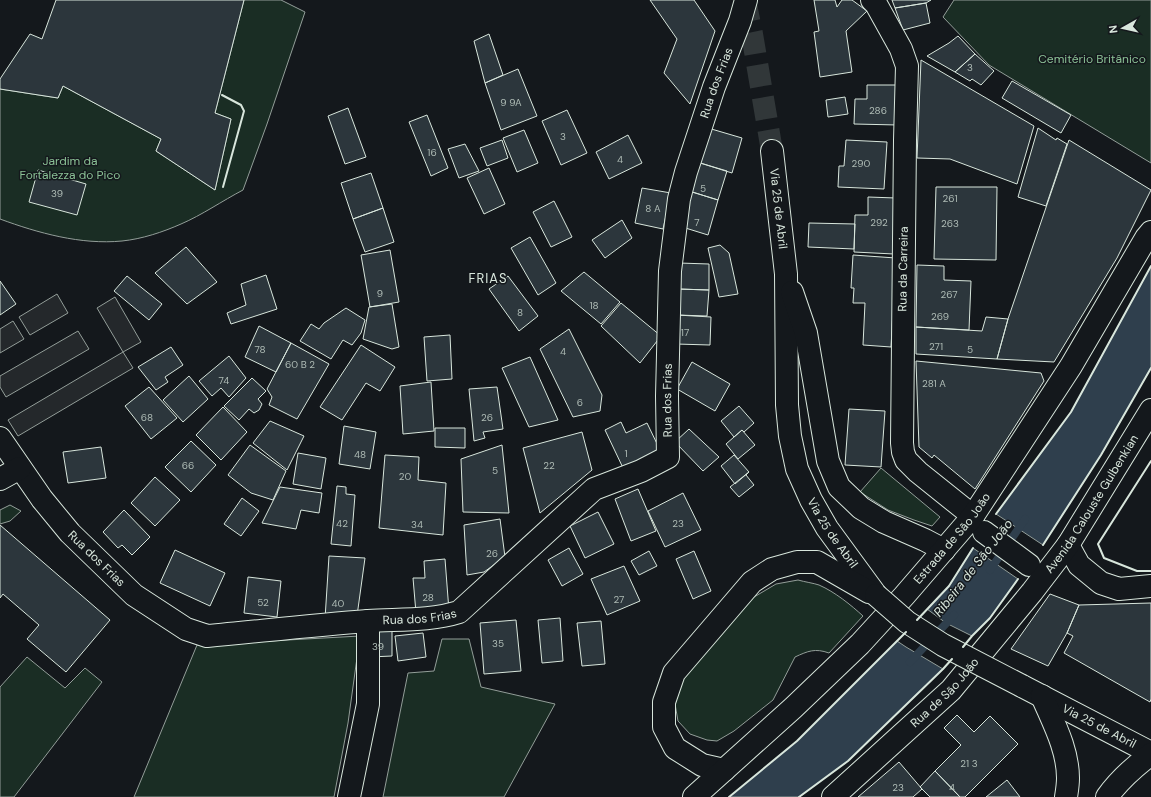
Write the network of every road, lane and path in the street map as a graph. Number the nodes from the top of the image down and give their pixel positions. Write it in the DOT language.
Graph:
graph roads {
  1 [pos="746,0"];
  2 [pos="872,0"];
  3 [pos="772,151"];
  4 [pos="1151,232"];
  5 [pos="786,274"];
  6 [pos="1151,410"];
  7 [pos="0,438"];
  8 [pos="20,468"];
  9 [pos="0,479"];
  10 [pos="978,524"];
  11 [pos="1068,545"];
  12 [pos="944,550"];
  13 [pos="1037,571"];
  14 [pos="1151,586"];
  15 [pos="876,595"];
  16 [pos="368,621"];
  17 [pos="1042,696"];
  18 [pos="1151,753"];
  19 [pos="724,770"];
  20 [pos="349,797"];
  21 [pos="694,797"];
  22 [pos="833,797"];
  23 [pos="1066,797"];
  24 [pos="1107,797"];
  1 -- 16 [label="main road, Rua dos Frias"];
  2 -- 10 [label="main road, Rua da Carreira"];
  3 -- 5 [label="main road, Via 25 de Abril"];
  4 -- 10 [label="main road, Estrada de São João"];
  5 -- 12 [label="main road"];
  5 -- 15 [label="main road, Via 25 de Abril"];
  6 -- 11 [label="main road, Avenida Calouste Gulbenkian"];
  7 -- 8 [label="main road, Rua dos Frias"];
  8 -- 9 [label="main road"];
  8 -- 16 [label="main road, Rua dos Frias"];
  10 -- 12 [label="main road, Estrada de São João"];
  10 -- 13 [label="main road, Rua da Carreira"];
  11 -- 13 [label="main road, Avenida Calouste Gulbenkian"];
  11 -- 14 [label="main road"];
  12 -- 19 [label="main road, Estrada de São João"];
  13 -- 22 [label="main road, Rua de São João"];
  15 -- 17 [label="main road, Via 25 de Abril, bridge"];
  15 -- 19 [label="main road"];
  16 -- 20 [label="main road, Rua dos Frias"];
  17 -- 18 [label="main road, Via 25 de Abril"];
  17 -- 23 [label="main road"];
  18 -- 24 [label="main road"];
  19 -- 21 [label="main road, Estrada de São João"];
}
